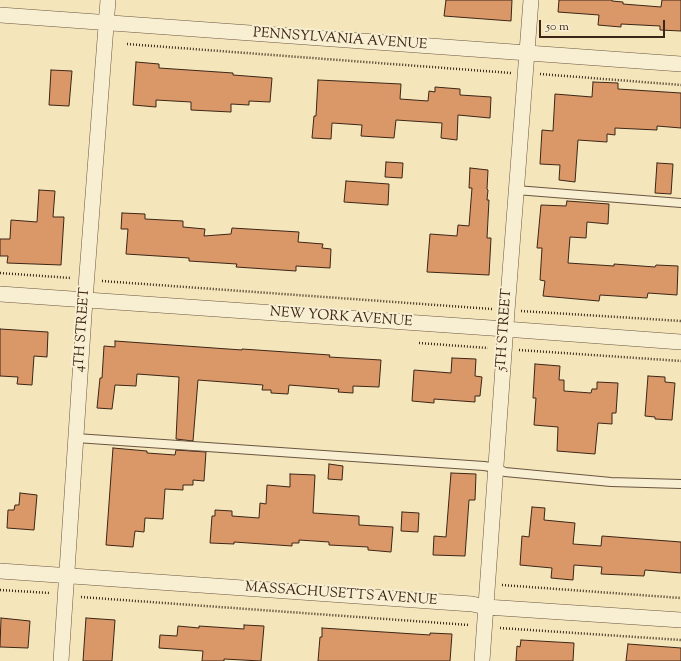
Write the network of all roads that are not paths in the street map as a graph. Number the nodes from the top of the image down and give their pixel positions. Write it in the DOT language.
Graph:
graph roads {
  1 [pos="108,0"];
  2 [pos="531,0"];
  3 [pos="0,15"];
  4 [pos="106,23"];
  5 [pos="526,54"];
  6 [pos="681,64"];
  7 [pos="516,190"];
  8 [pos="681,203"];
  9 [pos="0,294"];
  10 [pos="85,300"];
  11 [pos="505,330"];
  12 [pos="681,342"];
  13 [pos="76,438"];
  14 [pos="496,468"];
  15 [pos="681,484"];
  16 [pos="0,571"];
  17 [pos="68,576"];
  18 [pos="486,607"];
  19 [pos="681,620"];
  20 [pos="61,661"];
  21 [pos="482,661"];
  1 -- 4 [label="street, 4TH STREET"];
  2 -- 5 [label="street, 5TH STREET"];
  3 -- 4 [label="street, PENNSYLVANIA AVENUE"];
  4 -- 5 [label="street, PENNSYLVANIA AVENUE"];
  4 -- 10 [label="street, 4TH STREET"];
  5 -- 6 [label="street, PENNSYLVANIA AVENUE"];
  5 -- 7 [label="street, 5TH STREET"];
  7 -- 8 [label="lane"];
  7 -- 11 [label="street, 5TH STREET"];
  9 -- 10 [label="street, NEW YORK AVENUE"];
  10 -- 11 [label="street, NEW YORK AVENUE"];
  10 -- 13 [label="street, 4TH STREET"];
  11 -- 12 [label="street, NEW YORK AVENUE"];
  11 -- 14 [label="street, 5TH STREET"];
  13 -- 14 [label="lane"];
  13 -- 17 [label="street, 4TH STREET"];
  14 -- 15 [label="lane"];
  14 -- 18 [label="street, 5TH STREET"];
  16 -- 17 [label="street, MASSACHUSETTS AVENUE"];
  17 -- 18 [label="street, MASSACHUSETTS AVENUE"];
  17 -- 20 [label="street, 4TH STREET"];
  18 -- 19 [label="street, MASSACHUSETTS AVENUE"];
  18 -- 21 [label="street, 5TH STREET"];
}
